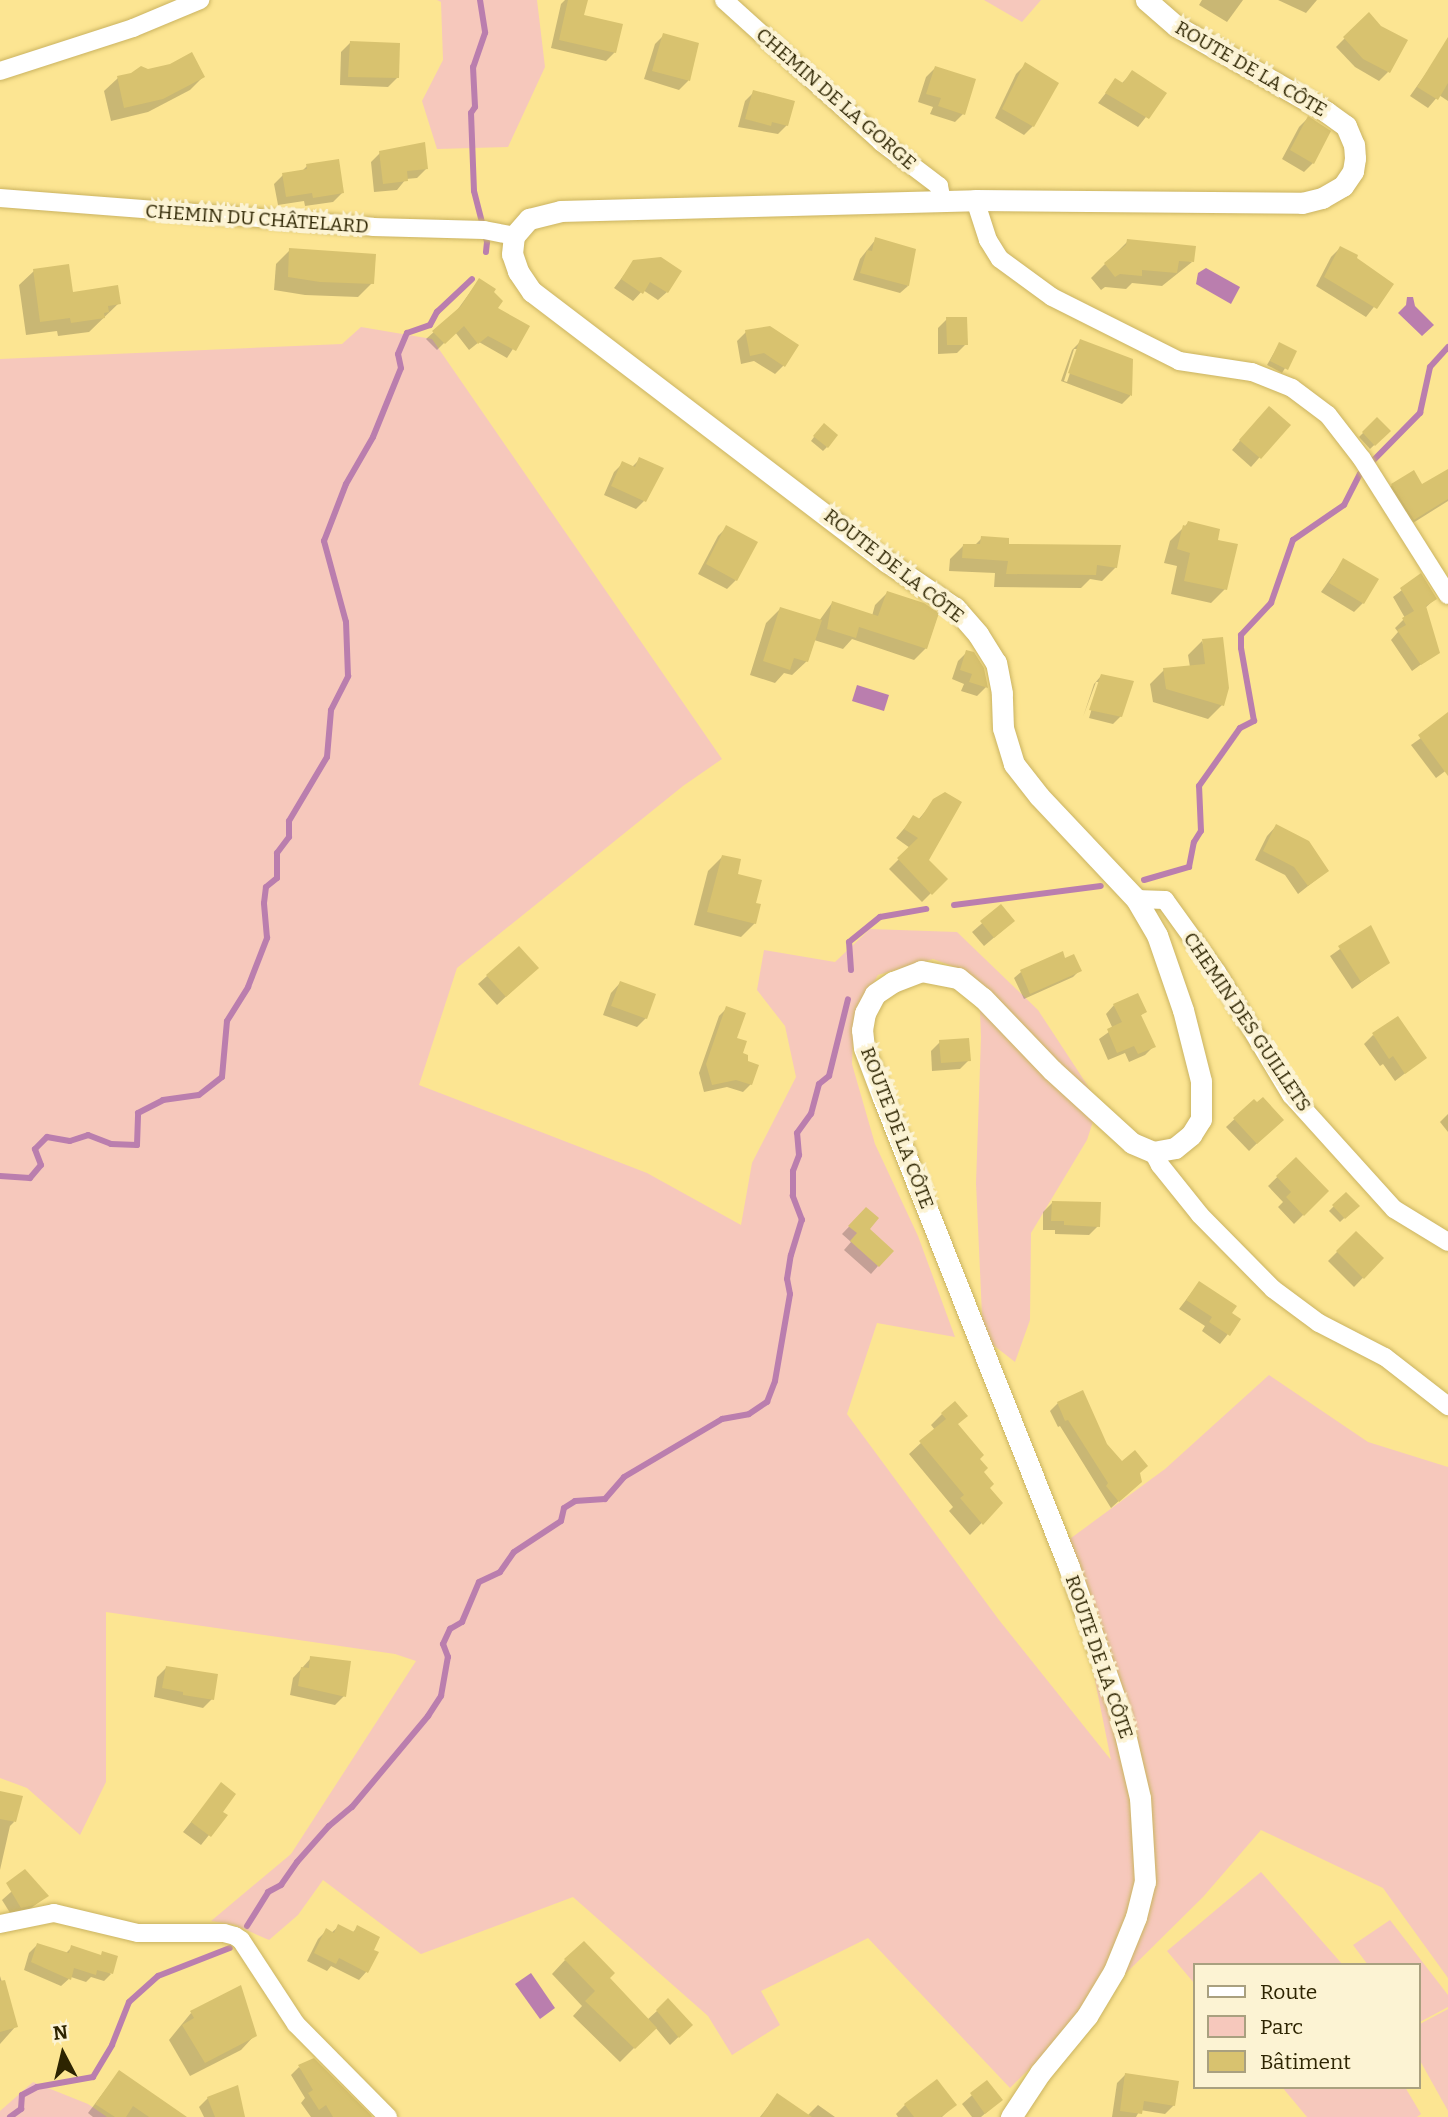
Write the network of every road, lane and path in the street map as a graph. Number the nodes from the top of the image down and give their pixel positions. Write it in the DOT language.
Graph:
graph roads {
  1 [pos="200,0"];
  2 [pos="724,0"];
  3 [pos="1146,0"];
  4 [pos="0,71"];
  5 [pos="0,198"];
  6 [pos="975,200"];
  7 [pos="942,201"];
  8 [pos="514,236"];
  9 [pos="1448,595"];
  10 [pos="1136,899"];
  11 [pos="1153,1152"];
  12 [pos="1448,1242"];
  13 [pos="1448,1406"];
  14 [pos="0,1924"];
  15 [pos="388,2117"];
  16 [pos="1011,2117"];
  1 -- 4 [label="street"];
  2 -- 7 [label="street, CHEMIN DE LA GORGE"];
  3 -- 6 [label="street, ROUTE DE LA CÔTE"];
  5 -- 8 [label="street, CHEMIN DU CHÂTELARD"];
  6 -- 7 [label="street, ROUTE DE LA CÔTE"];
  6 -- 9 [label="street"];
  7 -- 8 [label="street, ROUTE DE LA CÔTE"];
  8 -- 10 [label="street, ROUTE DE LA CÔTE"];
  10 -- 11 [label="street, ROUTE DE LA CÔTE"];
  10 -- 12 [label="street, CHEMIN DES GUILLETS"];
  11 -- 13 [label="street"];
  11 -- 16 [label="street, ROUTE DE LA CÔTE"];
  14 -- 15 [label="street"];
}
